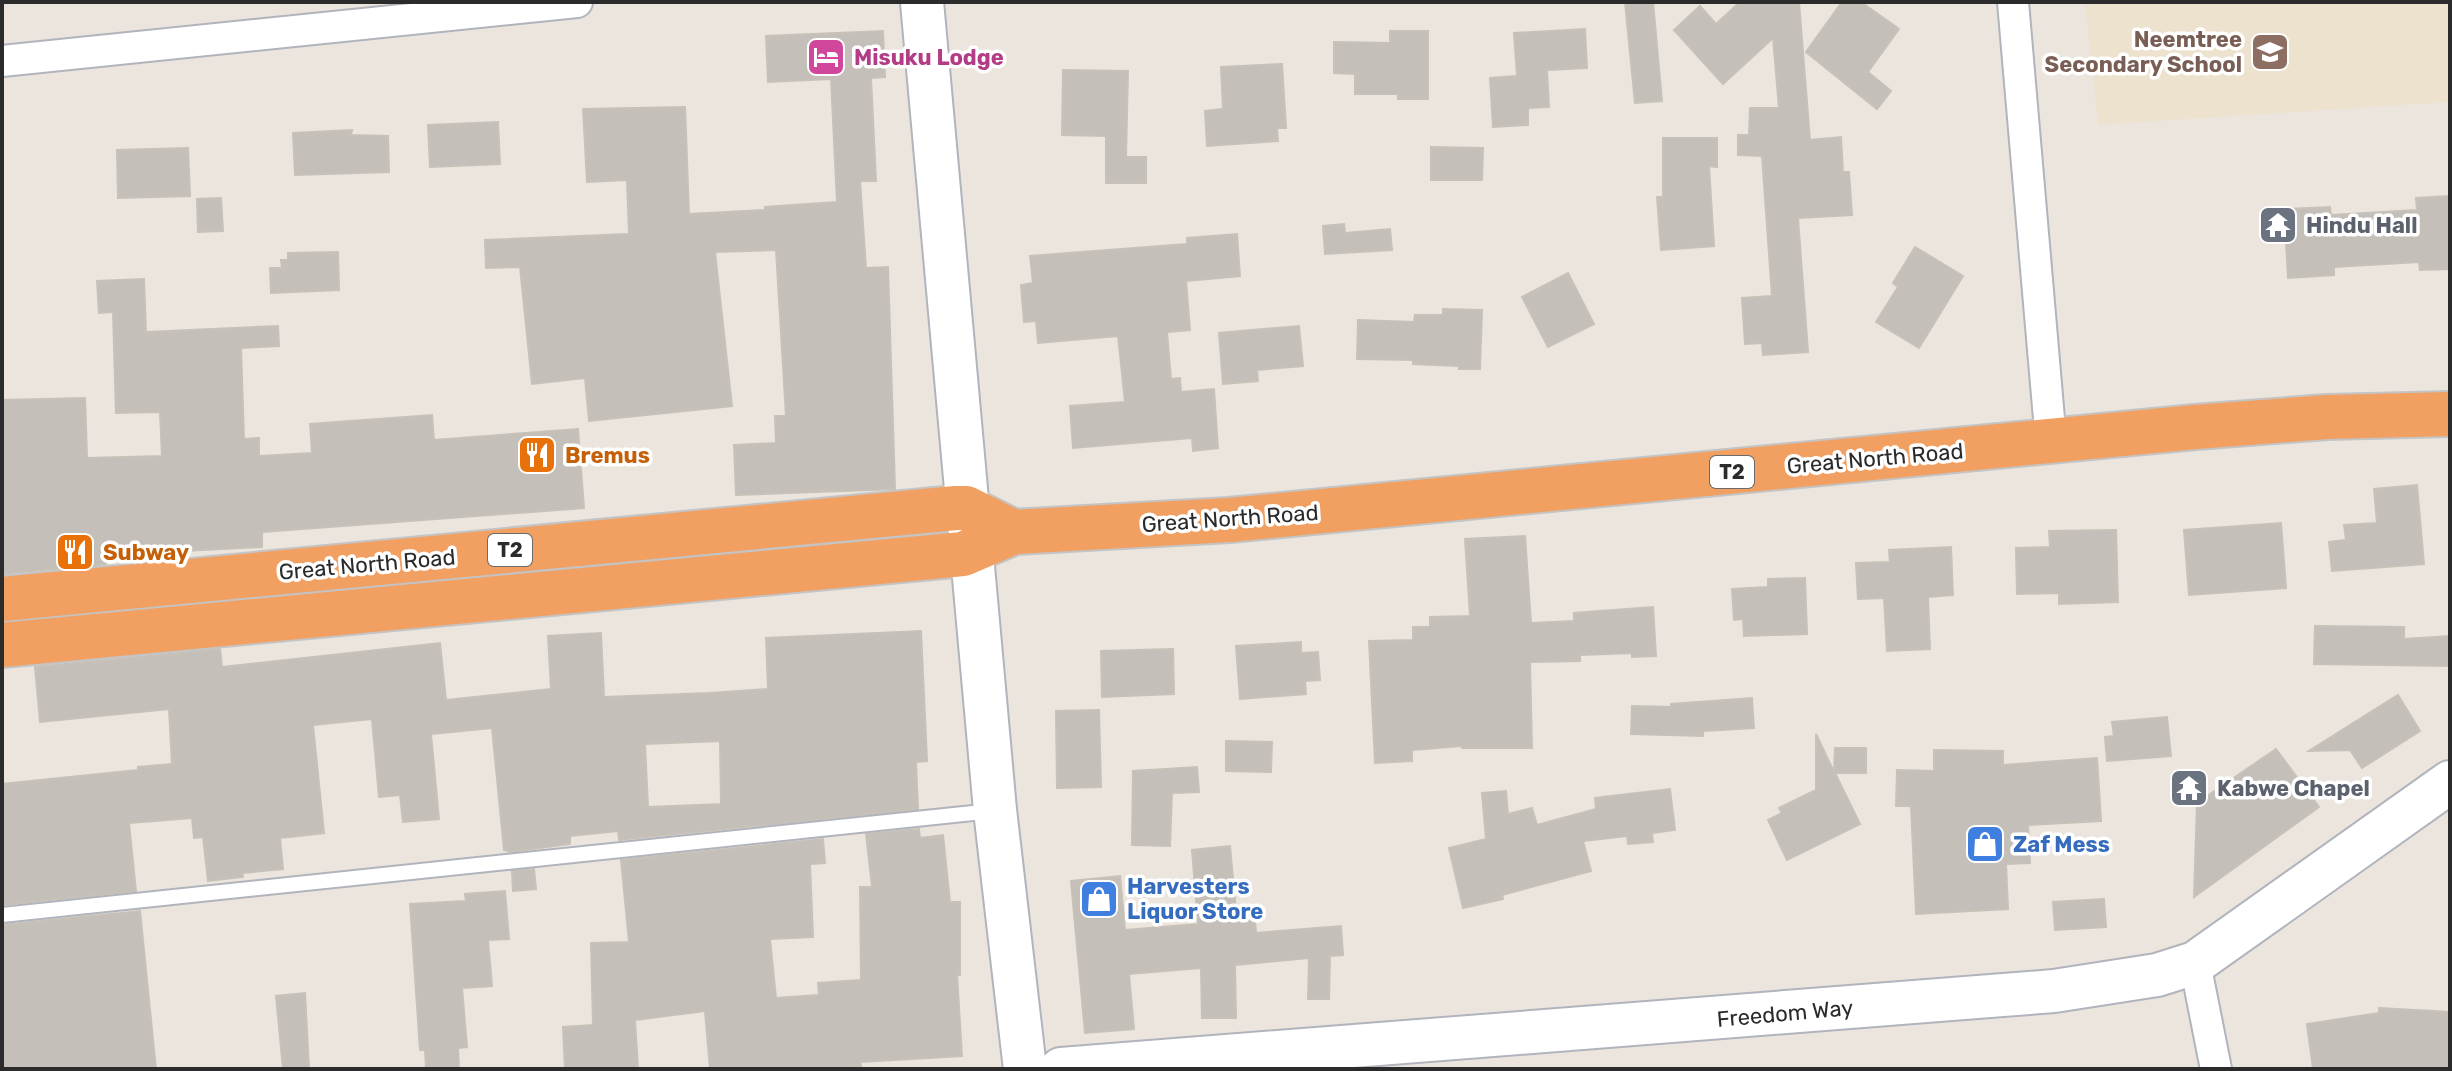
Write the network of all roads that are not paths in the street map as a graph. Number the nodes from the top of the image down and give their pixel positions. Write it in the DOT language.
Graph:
graph roads {
  1 [pos="577,2"];
  2 [pos="922,2"];
  3 [pos="2013,2"];
  4 [pos="2,61"];
  5 [pos="2450,414"];
  6 [pos="2051,442"];
  7 [pos="966,508"];
  8 [pos="1014,532"];
  9 [pos="972,552"];
  10 [pos="2,599"];
  11 [pos="2,645"];
  12 [pos="2450,782"];
  13 [pos="995,810"];
  14 [pos="2,915"];
  15 [pos="2195,963"];
  16 [pos="1025,1069"];
  17 [pos="1061,1069"];
  18 [pos="2216,1069"];
  1 -- 4 [label="street"];
  2 -- 7 [label="main road"];
  3 -- 6 [label="street"];
  5 -- 6 [label="highway, Great North Road / T2"];
  6 -- 8 [label="highway, Great North Road / T2"];
  7 -- 8 [label="highway, Great North Road / T2"];
  7 -- 9 [label="main road"];
  7 -- 10 [label="highway, Great North Road / T2"];
  8 -- 9 [label="highway, Great North Road / T2"];
  9 -- 11 [label="highway, Great North Road / T2"];
  9 -- 13 [label="main road"];
  12 -- 15 [label="main road, Freedom Way"];
  13 -- 14 [label="lane"];
  13 -- 16 [label="main road"];
  15 -- 17 [label="main road, Freedom Way"];
  15 -- 18 [label="street"];
}
